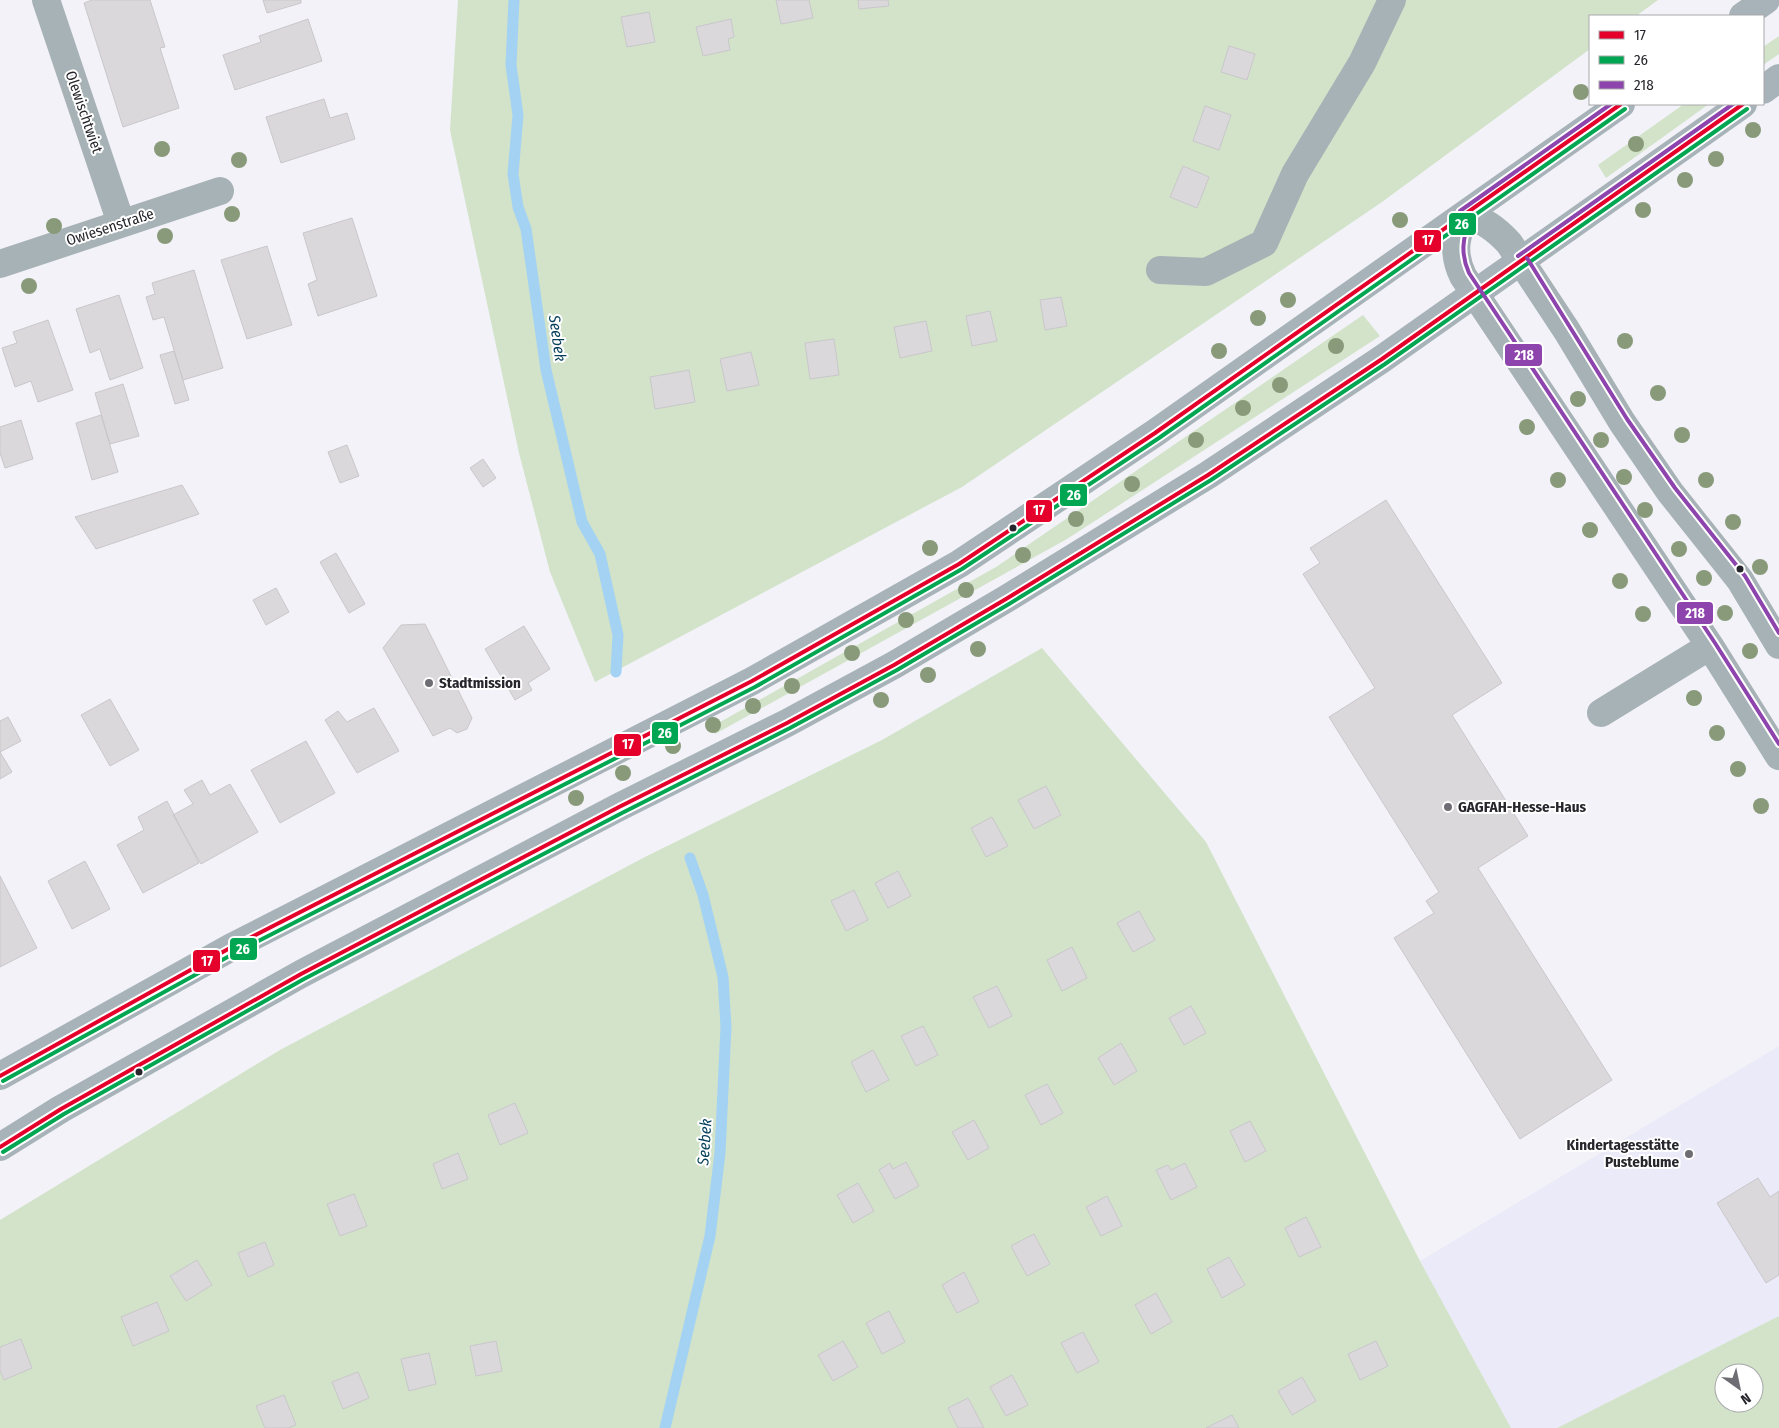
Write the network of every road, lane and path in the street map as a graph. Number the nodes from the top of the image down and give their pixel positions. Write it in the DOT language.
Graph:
graph roads {
  1 [pos="46,0"];
  2 [pos="1392,0"];
  3 [pos="1766,0"];
  4 [pos="1744,15"];
  5 [pos="1779,78"];
  6 [pos="1764,89"];
  7 [pos="1620,105"];
  8 [pos="1742,105"];
  9 [pos="220,190"];
  10 [pos="1464,216"];
  11 [pos="121,223"];
  12 [pos="1522,260"];
  13 [pos="0,264"];
  14 [pos="1160,270"];
  15 [pos="1475,293"];
  16 [pos="1779,645"];
  17 [pos="1710,646"];
  18 [pos="1601,713"];
  19 [pos="1775,741"];
  20 [pos="0,1076"];
  21 [pos="0,1147"];
  1 -- 11 [label="street, Olewischtwiet"];
  2 -- 14 [label="street"];
  3 -- 4 [label="main road"];
  5 -- 6 [label="main road"];
  7 -- 10 [label="main road"];
  8 -- 12 [label="main road"];
  9 -- 11 [label="street, Owiesenstraße"];
  10 -- 12 [label="street"];
  10 -- 15 [label="street"];
  10 -- 20 [label="main road"];
  11 -- 13 [label="street, Owiesenstraße"];
  12 -- 15 [label="main road"];
  12 -- 16 [label="street"];
  15 -- 17 [label="street"];
  15 -- 21 [label="main road"];
  17 -- 18 [label="street"];
  17 -- 19 [label="street"];
}
